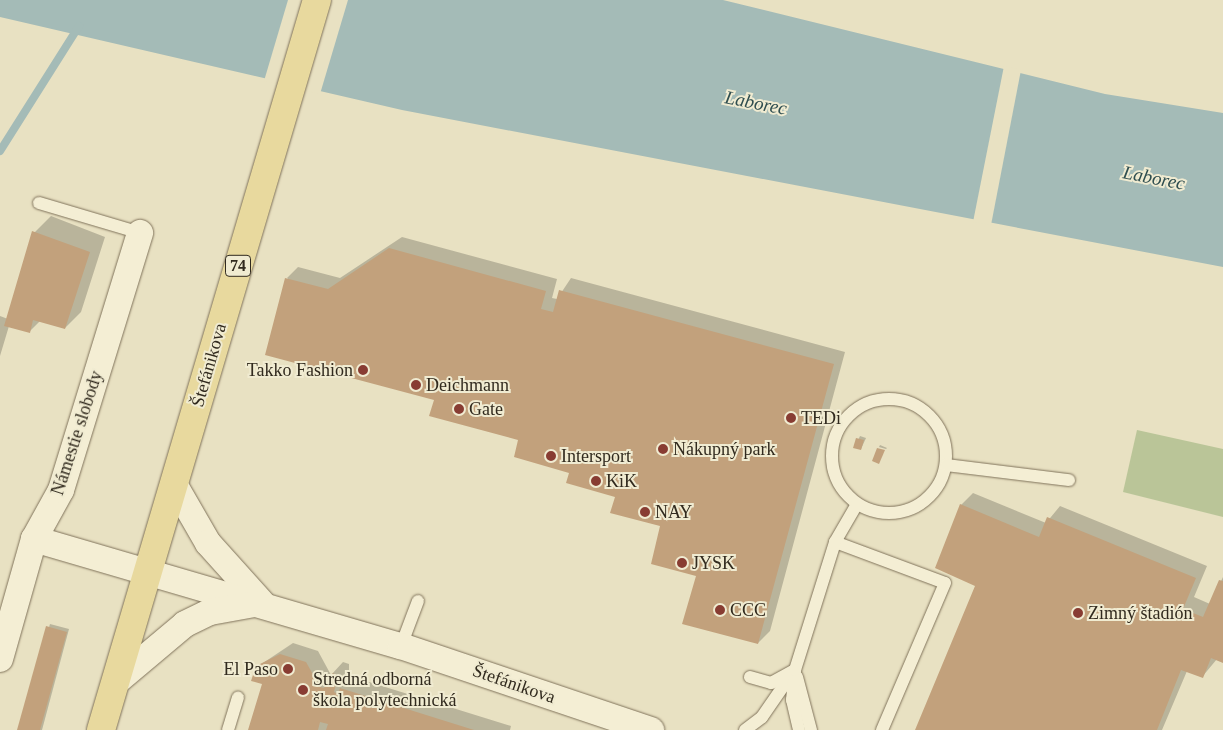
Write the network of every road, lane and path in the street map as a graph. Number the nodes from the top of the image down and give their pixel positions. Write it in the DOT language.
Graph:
graph roads {
  1 [pos="317,0"];
  2 [pos="39,203"];
  3 [pos="140,233"];
  4 [pos="946,465"];
  5 [pos="1069,480"];
  6 [pos="174,484"];
  7 [pos="858,504"];
  8 [pos="34,539"];
  9 [pos="835,542"];
  10 [pos="147,571"];
  11 [pos="418,601"];
  12 [pos="262,603"];
  13 [pos="401,646"];
  14 [pos="1,651"];
  15 [pos="795,670"];
  16 [pos="750,677"];
  17 [pos="116,682"];
  18 [pos="238,696"];
  19 [pos="101,730"];
  20 [pos="228,730"];
  21 [pos="651,730"];
  22 [pos="745,730"];
  23 [pos="799,730"];
  24 [pos="811,730"];
  25 [pos="882,730"];
  1 -- 6 [label="main road, Štefánikova / 74"];
  2 -- 3 [label="lane"];
  3 -- 8 [label="street, Námestie slobody"];
  4 -- 5 [label="lane"];
  4 -- 7 [label="lane"];
  4 -- 7 [label="lane"];
  6 -- 10 [label="main road, Štefánikova / 74"];
  6 -- 12 [label="street"];
  7 -- 9 [label="lane"];
  8 -- 10 [label="street, Štefánikova"];
  8 -- 14 [label="street, Námestie slobody"];
  9 -- 15 [label="lane"];
  9 -- 25 [label="lane"];
  10 -- 12 [label="street, Štefánikova"];
  10 -- 17 [label="main road, Štefánikova / 74"];
  11 -- 13 [label="lane"];
  12 -- 13 [label="street, Štefánikova"];
  12 -- 17 [label="street"];
  13 -- 21 [label="street, Štefánikova"];
  15 -- 16 [label="lane"];
  15 -- 22 [label="lane"];
  15 -- 23 [label="lane"];
  15 -- 24 [label="lane"];
  17 -- 19 [label="main road, Štefánikova / 74"];
  18 -- 20 [label="lane"];
}
